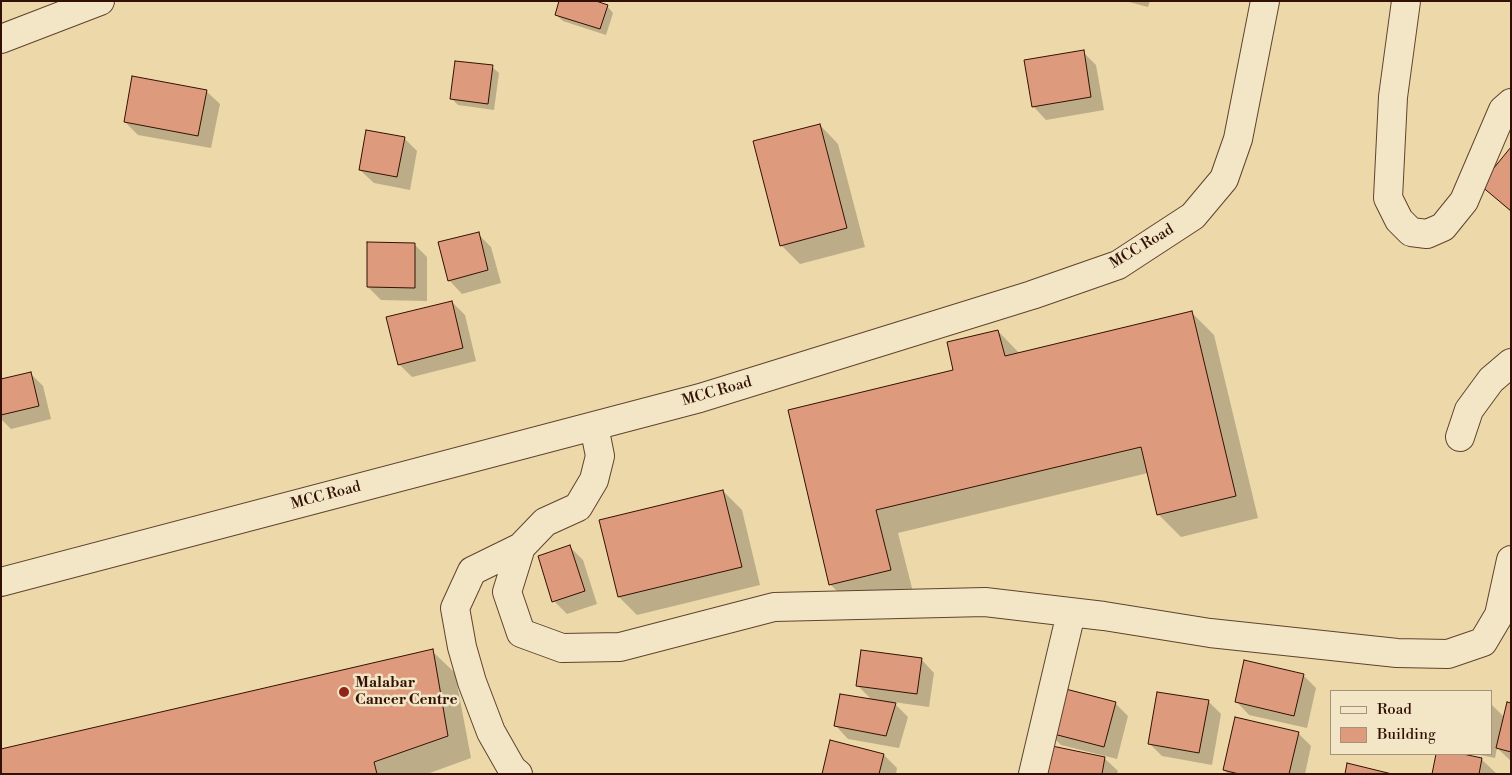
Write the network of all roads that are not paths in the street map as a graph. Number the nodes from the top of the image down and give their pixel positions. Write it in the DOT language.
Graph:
graph roads {
  1 [pos="100,1"];
  2 [pos="1265,1"];
  3 [pos="1406,1"];
  4 [pos="1,39"];
  5 [pos="1511,104"];
  6 [pos="1511,363"];
  7 [pos="594,426"];
  8 [pos="1460,437"];
  9 [pos="521,546"];
  10 [pos="1511,560"];
  11 [pos="1,582"];
  12 [pos="1071,612"];
  13 [pos="518,774"];
  14 [pos="1033,774"];
  1 -- 4 [label="street"];
  2 -- 7 [label="street, MCC Road"];
  3 -- 5 [label="street"];
  6 -- 8 [label="street"];
  7 -- 9 [label="street"];
  7 -- 11 [label="street, MCC Road"];
  9 -- 12 [label="street"];
  9 -- 13 [label="street"];
  10 -- 12 [label="street"];
  12 -- 14 [label="street"];
}
